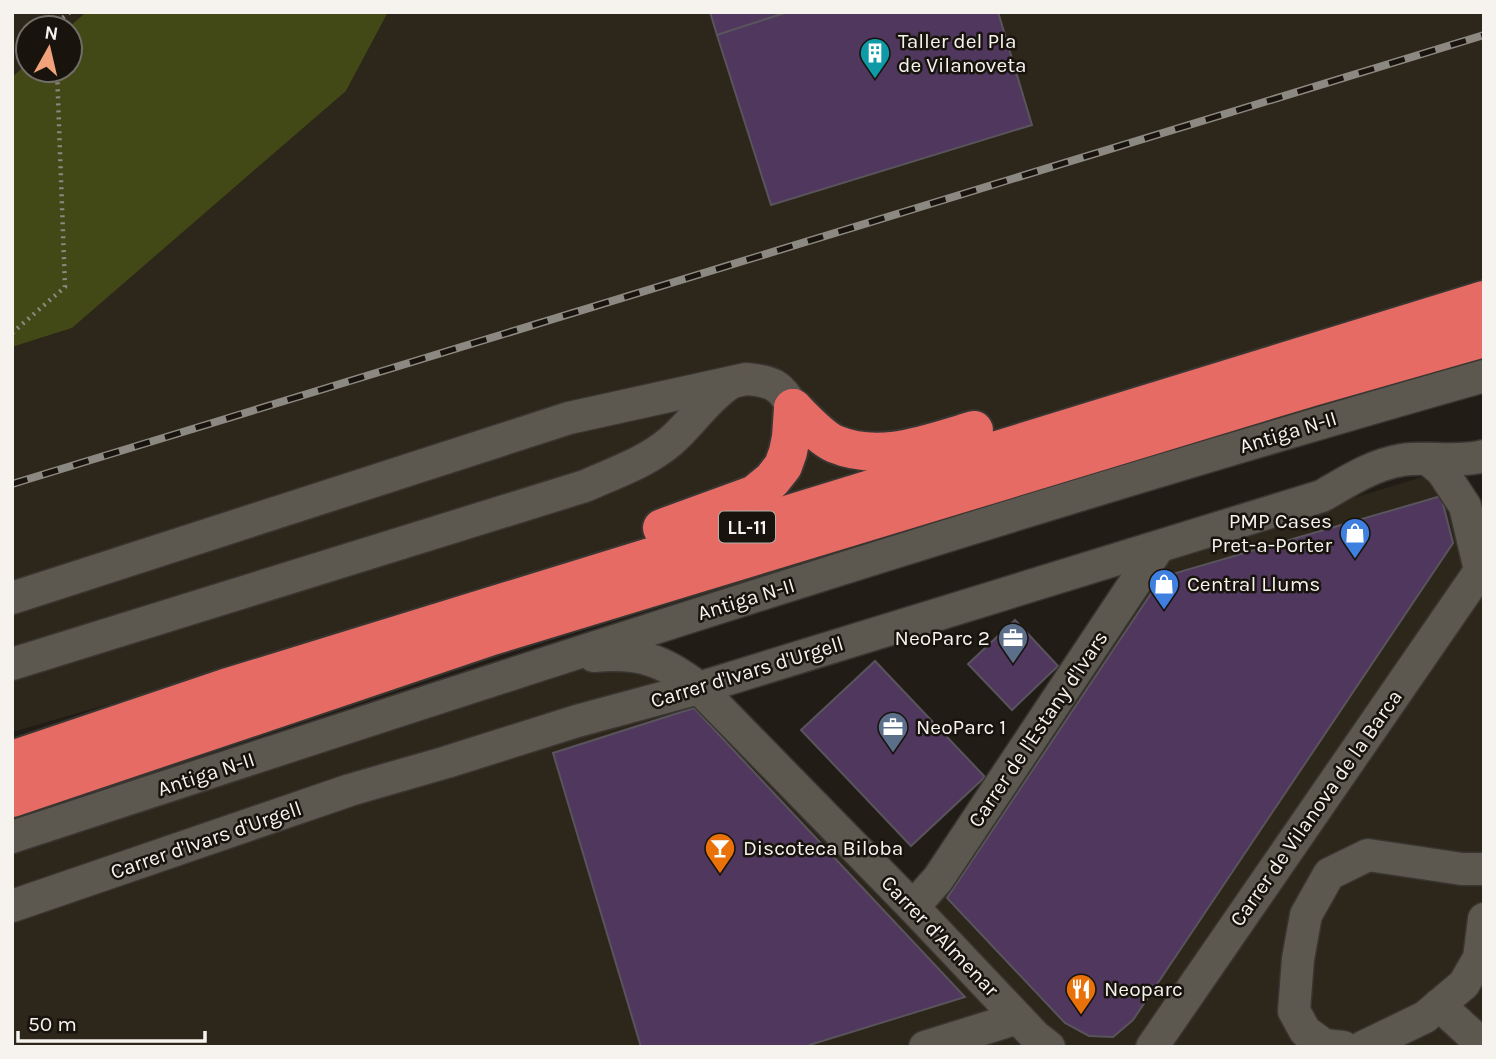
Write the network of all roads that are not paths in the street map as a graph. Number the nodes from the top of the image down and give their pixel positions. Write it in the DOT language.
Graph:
graph roads {
  1 [pos="1484,300"];
  2 [pos="1484,338"];
  3 [pos="1484,376"];
  4 [pos="731,383"];
  5 [pos="793,408"];
  6 [pos="1086,423"];
  7 [pos="1484,456"];
  8 [pos="1429,460"];
  9 [pos="1158,548"];
  10 [pos="1482,567"];
  11 [pos="587,576"];
  12 [pos="12,598"];
  13 [pos="562,658"];
  14 [pos="12,664"];
  15 [pos="699,688"];
  16 [pos="12,760"];
  17 [pos="12,798"];
  18 [pos="12,837"];
  19 [pos="1484,869"];
  20 [pos="12,905"];
  21 [pos="913,907"];
  22 [pos="1484,919"];
  23 [pos="1439,1005"];
  24 [pos="1018,1018"];
  25 [pos="1333,1046"];
  26 [pos="1484,1046"];
  27 [pos="925,1047"];
  28 [pos="1049,1047"];
  29 [pos="1152,1047"];
  30 [pos="1363,1047"];
  1 -- 6 [label="highway, LL-11"];
  2 -- 17 [label="highway, LL-11"];
  3 -- 13 [label="street, Antiga N-II"];
  4 -- 5 [label="street"];
  4 -- 12 [label="street"];
  4 -- 14 [label="street"];
  5 -- 6 [label="highway"];
  5 -- 11 [label="highway"];
  6 -- 11 [label="highway, LL-11"];
  7 -- 8 [label="street, Carrer d'Ivars d'Urgell"];
  8 -- 9 [label="street, Carrer d'Ivars d'Urgell"];
  8 -- 10 [label="street, Carrer de Vilanova de la Barca"];
  9 -- 15 [label="street, Carrer d'Ivars d'Urgell"];
  9 -- 21 [label="street, Carrer de l'Estany d'Ivars"];
  10 -- 29 [label="street, Carrer de Vilanova de la Barca"];
  11 -- 16 [label="highway, LL-11"];
  13 -- 15 [label="street, Carrer d'Almenar"];
  13 -- 18 [label="street, Antiga N-II"];
  15 -- 20 [label="street, Carrer d'Ivars d'Urgell"];
  15 -- 21 [label="street, Carrer d'Almenar"];
  19 -- 25 [label="street"];
  21 -- 24 [label="street, Carrer d'Almenar"];
  22 -- 23 [label="street"];
  23 -- 26 [label="street"];
  23 -- 30 [label="street"];
  24 -- 27 [label="street"];
  24 -- 28 [label="street, Carrer d'Almenar"];
}
